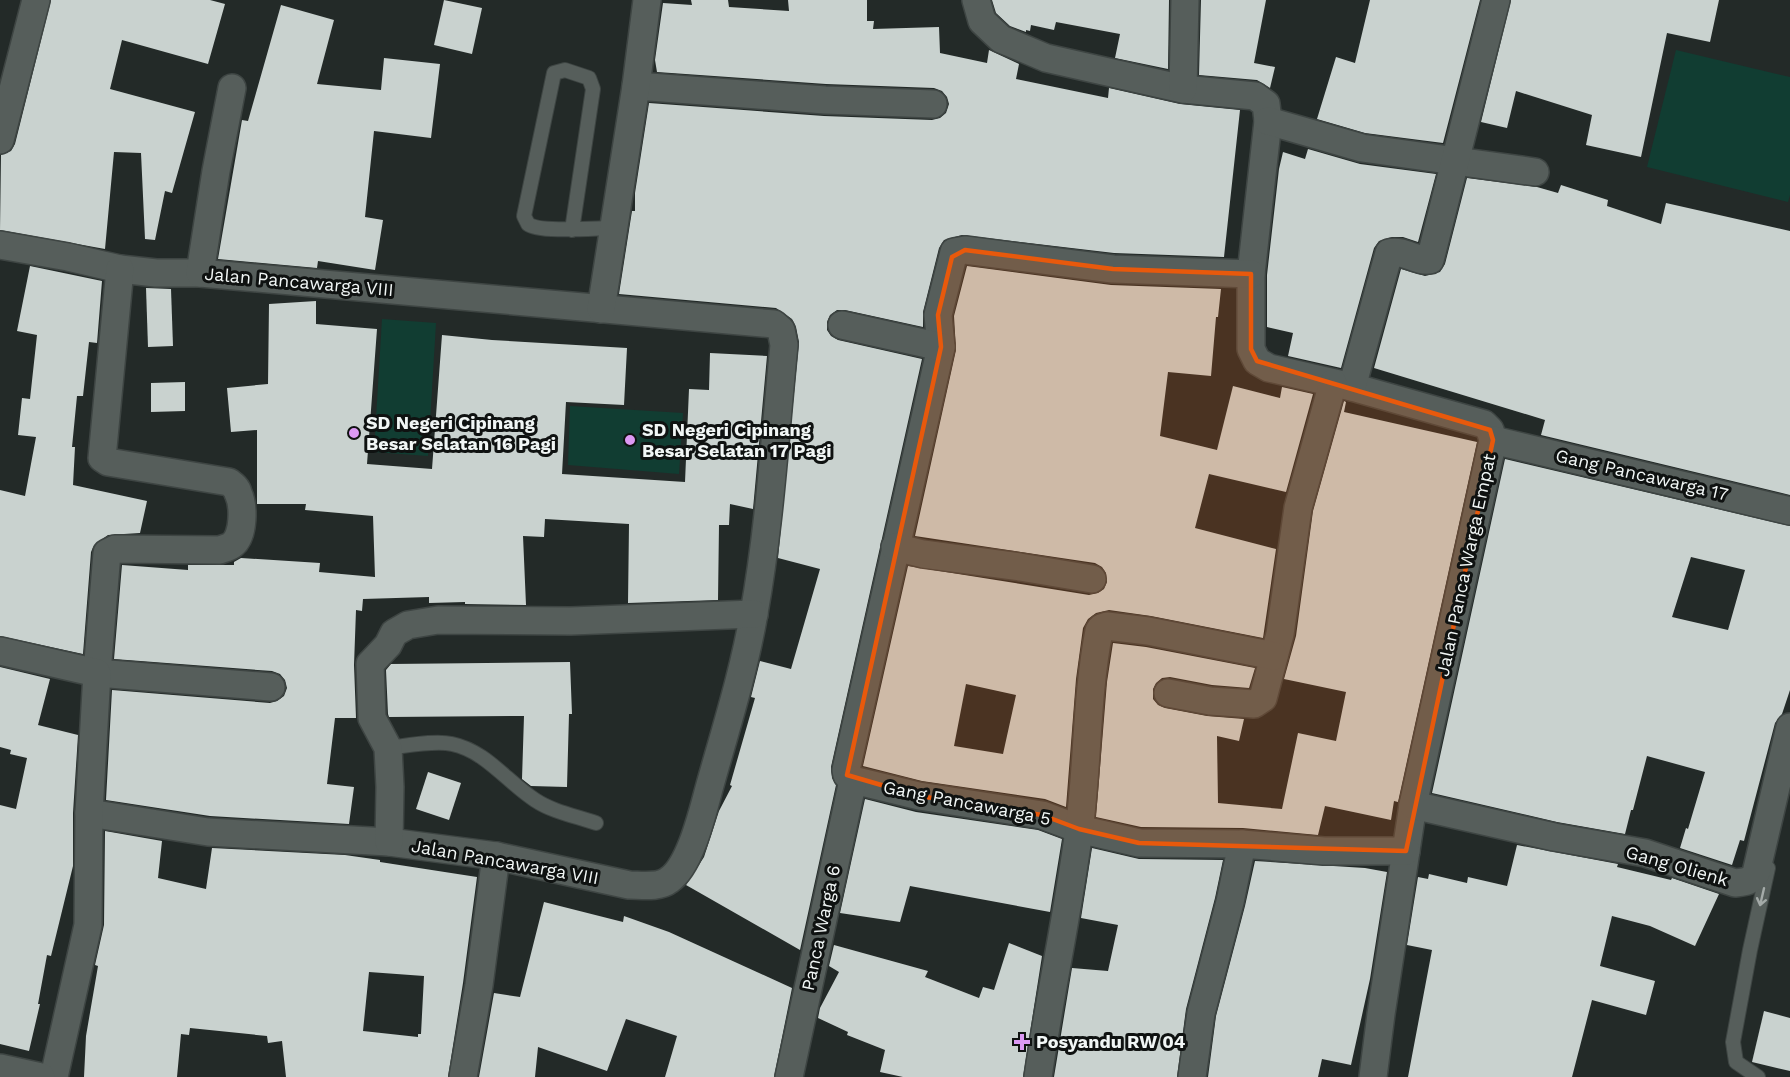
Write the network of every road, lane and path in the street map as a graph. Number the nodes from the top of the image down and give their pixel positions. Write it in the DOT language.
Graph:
graph roads {
  1 [pos="646,0"];
  2 [pos="976,0"];
  3 [pos="1185,0"];
  4 [pos="1496,0"];
  5 [pos="27,2"];
  6 [pos="636,86"];
  7 [pos="232,88"];
  8 [pos="1183,89"];
  9 [pos="933,104"];
  10 [pos="1268,121"];
  11 [pos="0,140"];
  12 [pos="1456,162"];
  13 [pos="1535,172"];
  14 [pos="612,228"];
  15 [pos="572,230"];
  16 [pos="0,245"];
  17 [pos="120,269"];
  18 [pos="200,273"];
  19 [pos="1251,274"];
  20 [pos="601,309"];
  21 [pos="842,325"];
  22 [pos="941,346"];
  23 [pos="1343,385"];
  24 [pos="1493,440"];
  25 [pos="1790,511"];
  26 [pos="895,547"];
  27 [pos="1092,579"];
  28 [pos="754,615"];
  29 [pos="0,651"];
  30 [pos="1275,656"];
  31 [pos="97,673"];
  32 [pos="271,687"];
  33 [pos="1168,693"];
  34 [pos="1790,727"];
  35 [pos="388,748"];
  36 [pos="1790,779"];
  37 [pos="853,780"];
  38 [pos="1413,805"];
  39 [pos="89,813"];
  40 [pos="596,823"];
  41 [pos="1079,829"];
  42 [pos="389,842"];
  43 [pos="1242,844"];
  44 [pos="1406,851"];
  45 [pos="496,856"];
  46 [pos="0,1068"];
  47 [pos="41,1077"];
  48 [pos="54,1077"];
  49 [pos="463,1077"];
  50 [pos="789,1077"];
  51 [pos="1038,1077"];
  52 [pos="1192,1077"];
  53 [pos="1373,1077"];
  54 [pos="1758,1077"];
  1 -- 6 [label="street"];
  2 -- 8 [label="street"];
  3 -- 8 [label="street"];
  4 -- 12 [label="street"];
  5 -- 11 [label="street"];
  6 -- 9 [label="street"];
  6 -- 14 [label="street"];
  7 -- 18 [label="street"];
  8 -- 10 [label="street"];
  10 -- 12 [label="street"];
  10 -- 19 [label="street, Jalan Panca Warga Empat"];
  12 -- 13 [label="street"];
  12 -- 23 [label="street"];
  14 -- 15 [label="lane"];
  14 -- 20 [label="street"];
  15 -- 15 [label="lane"];
  16 -- 17 [label="street, Jalan Pancawarga VIII"];
  17 -- 18 [label="street, Jalan Pancawarga VIII"];
  17 -- 31 [label="street"];
  18 -- 20 [label="street, Jalan Pancawarga VIII"];
  19 -- 22 [label="street"];
  19 -- 23 [label="street, Jalan Panca Warga Empat"];
  20 -- 28 [label="street, Jalan Pancawarga VIII"];
  21 -- 22 [label="street"];
  22 -- 26 [label="street"];
  23 -- 24 [label="street, Jalan Panca Warga Empat"];
  23 -- 30 [label="street"];
  24 -- 25 [label="street, Gang Pancawarga 17"];
  24 -- 38 [label="street, Jalan Panca Warga Empat"];
  26 -- 27 [label="street"];
  26 -- 37 [label="street"];
  28 -- 35 [label="street, Jalan Pancawarga VIII"];
  28 -- 45 [label="street, Jalan Pancawarga VIII"];
  29 -- 31 [label="street"];
  30 -- 33 [label="street"];
  30 -- 41 [label="street"];
  31 -- 32 [label="street"];
  31 -- 39 [label="street"];
  34 -- 38 [label="street, Gang Olienk"];
  35 -- 40 [label="lane"];
  35 -- 42 [label="street, Jalan Pancawarga VIII"];
  36 -- 54 [label="lane, one-way"];
  37 -- 41 [label="street, Gang Pancawarga 5"];
  37 -- 50 [label="street, Panca Warga 6"];
  38 -- 44 [label="street, Jalan Panca Warga Empat"];
  39 -- 42 [label="street"];
  39 -- 48 [label="street"];
  41 -- 43 [label="street, Gang Pancawarga 5"];
  41 -- 51 [label="street"];
  42 -- 45 [label="street, Jalan Pancawarga VIII"];
  43 -- 44 [label="street, Gang Pancawarga 5"];
  43 -- 52 [label="street"];
  44 -- 53 [label="street, Jalan Panca Warga Empat"];
  45 -- 49 [label="street"];
  46 -- 47 [label="street"];
}
